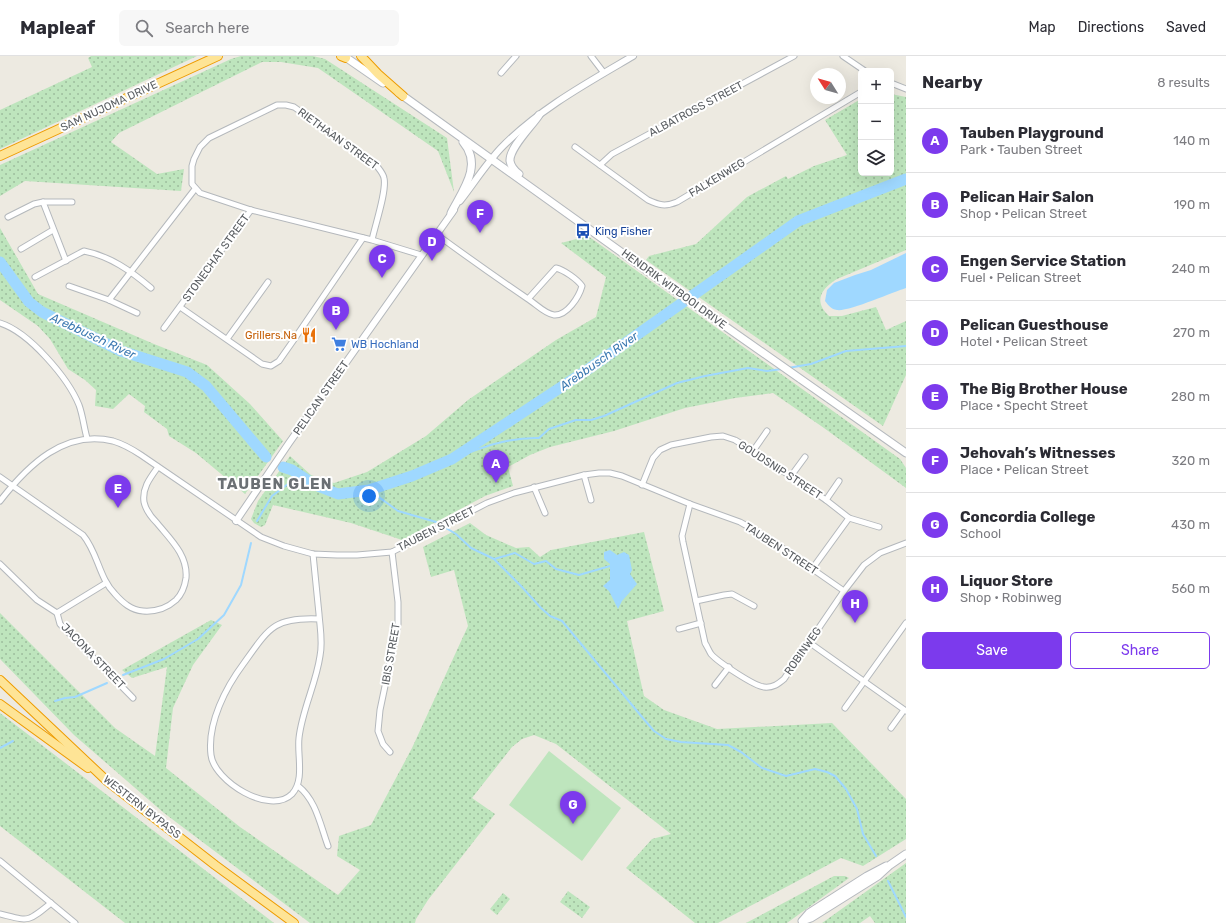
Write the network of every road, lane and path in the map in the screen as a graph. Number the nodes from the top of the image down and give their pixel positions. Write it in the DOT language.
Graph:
graph roads {
  1 [pos="218,56"];
  2 [pos="361,56"];
  3 [pos="516,56"];
  4 [pos="591,56"];
  5 [pos="633,56"];
  6 [pos="794,56"];
  7 [pos="843,56"];
  8 [pos="344,57"];
  9 [pos="861,68"];
  10 [pos="501,73"];
  11 [pos="604,73"];
  12 [pos="894,84"];
  13 [pos="906,89"];
  14 [pos="858,94"];
  15 [pos="403,96"];
  16 [pos="539,115"];
  17 [pos="456,134"];
  18 [pos="575,147"];
  19 [pos="0,156"];
  20 [pos="492,159"];
  21 [pos="600,165"];
  22 [pos="195,189"];
  23 [pos="541,194"];
  24 [pos="43,202"];
  25 [pos="72,202"];
  26 [pos="251,210"];
  27 [pos="452,213"];
  28 [pos="8,217"];
  29 [pos="53,230"];
  30 [pos="436,234"];
  31 [pos="363,238"];
  32 [pos="372,240"];
  33 [pos="21,249"];
  34 [pos="421,255"];
  35 [pos="66,261"];
  36 [pos="132,272"];
  37 [pos="35,277"];
  38 [pos="268,282"];
  39 [pos="69,286"];
  40 [pos="150,288"];
  41 [pos="528,299"];
  42 [pos="109,300"];
  43 [pos="180,307"];
  44 [pos="137,313"];
  45 [pos="0,322"];
  46 [pos="164,328"];
  47 [pos="227,339"];
  48 [pos="767,431"];
  49 [pos="87,438"];
  50 [pos="753,451"];
  51 [pos="906,453"];
  52 [pos="804,457"];
  53 [pos="158,467"];
  54 [pos="584,475"];
  55 [pos="791,476"];
  56 [pos="0,477"];
  57 [pos="839,481"];
  58 [pos="642,485"];
  59 [pos="12,486"];
  60 [pos="534,487"];
  61 [pos="591,500"];
  62 [pos="826,500"];
  63 [pos="0,501"];
  64 [pos="690,504"];
  65 [pos="545,513"];
  66 [pos="849,518"];
  67 [pos="236,521"];
  68 [pos="879,527"];
  69 [pos="906,543"];
  70 [pos="392,552"];
  71 [pos="312,554"];
  72 [pos="0,564"];
  73 [pos="812,569"];
  74 [pos="106,583"];
  75 [pos="844,591"];
  76 [pos="696,601"];
  77 [pos="754,606"];
  78 [pos="57,613"];
  79 [pos="319,619"];
  80 [pos="701,623"];
  81 [pos="905,627"];
  82 [pos="679,629"];
  83 [pos="810,643"];
  84 [pos="729,667"];
  85 [pos="0,672"];
  86 [pos="0,680"];
  87 [pos="863,682"];
  88 [pos="715,685"];
  89 [pos="133,698"];
  90 [pos="0,704"];
  91 [pos="845,708"];
  92 [pos="905,711"];
  93 [pos="891,728"];
  94 [pos="54,732"];
  95 [pos="390,752"];
  96 [pos="107,781"];
  97 [pos="298,786"];
  98 [pos="328,846"];
  99 [pos="906,854"];
  100 [pos="0,861"];
  101 [pos="51,903"];
  102 [pos="0,914"];
  103 [pos="800,922"];
  104 [pos="74,923"];
  105 [pos="294,923"];
  1 -- 19 [label="highway, SAM NUJOMA DRIVE"];
  2 -- 15 [label="highway"];
  3 -- 10 [label="street"];
  4 -- 11 [label="street"];
  5 -- 11 [label="street, PELICAN STREET"];
  6 -- 21 [label="street, ALBATROSS STREET"];
  7 -- 9 [label="street"];
  8 -- 15 [label="main road, HENDRIK WITBOOI DRIVE"];
  11 -- 16 [label="street, PELICAN STREET"];
  12 -- 13 [label="street"];
  14 -- 21 [label="street, FALKENWEG"];
  15 -- 17 [label="main road, HENDRIK WITBOOI DRIVE"];
  16 -- 20 [label="street, PELICAN STREET"];
  16 -- 23 [label="main road"];
  17 -- 20 [label="main road, HENDRIK WITBOOI DRIVE"];
  17 -- 27 [label="main road"];
  18 -- 21 [label="street, FALKENWEG"];
  20 -- 23 [label="main road, HENDRIK WITBOOI DRIVE"];
  20 -- 27 [label="street, PELICAN STREET"];
  22 -- 26 [label="street"];
  22 -- 32 [label="street, RIETHAAN STREET"];
  22 -- 36 [label="street"];
  23 -- 51 [label="main road, HENDRIK WITBOOI DRIVE"];
  24 -- 25 [label="street"];
  24 -- 28 [label="street"];
  24 -- 29 [label="street"];
  26 -- 31 [label="street"];
  26 -- 43 [label="street, STONECHAT STREET"];
  27 -- 30 [label="street, PELICAN STREET"];
  29 -- 33 [label="street"];
  29 -- 35 [label="street"];
  30 -- 34 [label="street, PELICAN STREET"];
  30 -- 41 [label="street"];
  31 -- 32 [label="street"];
  31 -- 47 [label="street, STONECHAT STREET"];
  32 -- 34 [label="street"];
  34 -- 67 [label="street, PELICAN STREET"];
  35 -- 36 [label="street"];
  35 -- 37 [label="street"];
  36 -- 40 [label="street"];
  36 -- 42 [label="street"];
  38 -- 47 [label="street"];
  39 -- 42 [label="street"];
  41 -- 41 [label="street"];
  42 -- 44 [label="street"];
  43 -- 46 [label="street, STONECHAT STREET"];
  43 -- 47 [label="street, STONECHAT STREET"];
  45 -- 49 [label="street"];
  48 -- 50 [label="street"];
  49 -- 53 [label="street, TAUBEN STREET"];
  49 -- 59 [label="street, TAUBEN STREET"];
  50 -- 55 [label="street, GOUDSNIP STREET"];
  50 -- 58 [label="street, GOUDSNIP STREET"];
  52 -- 55 [label="street"];
  53 -- 67 [label="street, TAUBEN STREET"];
  53 -- 74 [label="street"];
  54 -- 58 [label="street, TAUBEN STREET"];
  54 -- 60 [label="street, TAUBEN STREET"];
  54 -- 61 [label="street"];
  55 -- 62 [label="street, GOUDSNIP STREET"];
  56 -- 59 [label="street"];
  57 -- 62 [label="street"];
  58 -- 64 [label="street, TAUBEN STREET"];
  59 -- 63 [label="street, TAUBEN STREET"];
  59 -- 74 [label="street"];
  60 -- 65 [label="street"];
  60 -- 70 [label="street, TAUBEN STREET"];
  62 -- 66 [label="street, GOUDSNIP STREET"];
  64 -- 73 [label="street, TAUBEN STREET"];
  64 -- 76 [label="street, ROBINWEG"];
  66 -- 68 [label="street, GOUDSNIP STREET"];
  66 -- 73 [label="street"];
  67 -- 71 [label="street, TAUBEN STREET"];
  69 -- 75 [label="street, ROBINWEG"];
  70 -- 71 [label="street, TAUBEN STREET"];
  70 -- 95 [label="street, IBIS STREET"];
  71 -- 79 [label="street"];
  72 -- 78 [label="street"];
  73 -- 75 [label="street, TAUBEN STREET"];
  74 -- 78 [label="street"];
  75 -- 83 [label="street, ROBINWEG"];
  76 -- 77 [label="street"];
  76 -- 80 [label="street, ROBINWEG"];
  78 -- 89 [label="street, JACONA STREET"];
  79 -- 97 [label="street"];
  79 -- 97 [label="street"];
  80 -- 82 [label="street"];
  80 -- 84 [label="street, ROBINWEG"];
  81 -- 87 [label="street"];
  83 -- 84 [label="street, ROBINWEG"];
  83 -- 87 [label="street"];
  84 -- 88 [label="street"];
  85 -- 94 [label="highway"];
  86 -- 94 [label="highway, WESTERN BYPASS"];
  87 -- 91 [label="street"];
  87 -- 92 [label="street"];
  90 -- 96 [label="highway"];
  92 -- 93 [label="street"];
  94 -- 96 [label="highway, WESTERN BYPASS"];
  96 -- 105 [label="highway, WESTERN BYPASS"];
  97 -- 98 [label="street"];
  99 -- 103 [label="main road"];
  100 -- 101 [label="street"];
  101 -- 102 [label="street"];
  101 -- 104 [label="street"];
}
